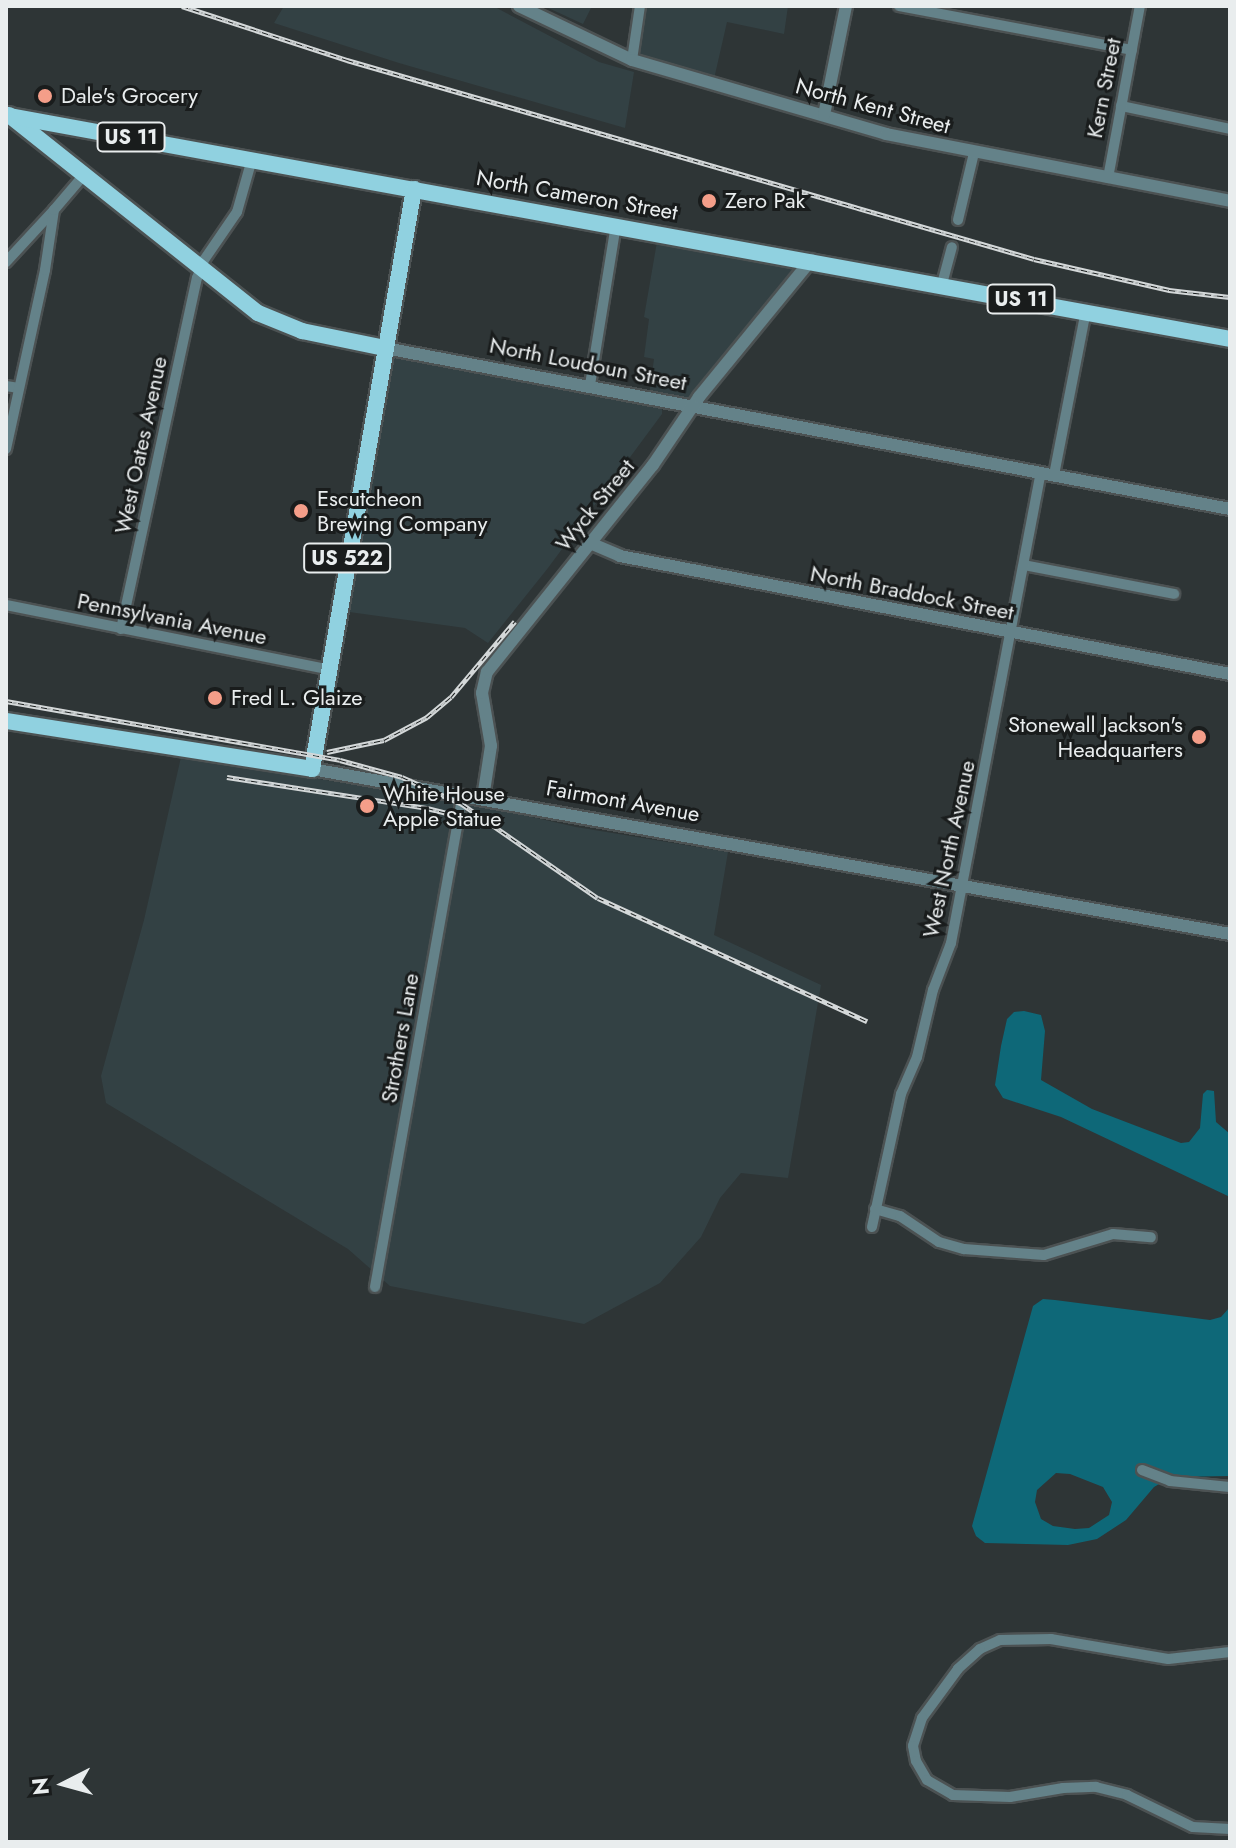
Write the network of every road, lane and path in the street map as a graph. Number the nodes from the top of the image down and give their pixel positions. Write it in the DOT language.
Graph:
graph roads {
  1 [pos="519,6"];
  2 [pos="640,6"];
  3 [pos="846,6"];
  4 [pos="899,6"];
  5 [pos="1140,6"];
  6 [pos="1132,50"];
  7 [pos="632,60"];
  8 [pos="1121,106"];
  9 [pos="8,114"];
  10 [pos="824,115"];
  11 [pos="30,123"];
  12 [pos="1230,129"];
  13 [pos="974,153"];
  14 [pos="252,159"];
  15 [pos="83,176"];
  16 [pos="1108,178"];
  17 [pos="414,189"];
  18 [pos="1230,201"];
  19 [pos="54,210"];
  20 [pos="958,220"];
  21 [pos="616,224"];
  22 [pos="952,247"];
  23 [pos="811,260"];
  24 [pos="6,262"];
  25 [pos="200,269"];
  26 [pos="942,284"];
  27 [pos="1086,310"];
  28 [pos="1230,339"];
  29 [pos="385,348"];
  30 [pos="590,385"];
  31 [pos="6,386"];
  32 [pos="19,388"];
  33 [pos="691,407"];
  34 [pos="6,449"];
  35 [pos="1047,474"];
  36 [pos="1230,509"];
  37 [pos="590,543"];
  38 [pos="1024,565"];
  39 [pos="1174,594"];
  40 [pos="6,605"];
  41 [pos="121,629"];
  42 [pos="1012,633"];
  43 [pos="330,670"];
  44 [pos="1230,674"];
  45 [pos="6,721"];
  46 [pos="312,769"];
  47 [pos="463,795"];
  48 [pos="483,798"];
  49 [pos="963,887"];
  50 [pos="1230,934"];
  51 [pos="875,1209"];
  52 [pos="872,1227"];
  53 [pos="1151,1237"];
  54 [pos="375,1287"];
  55 [pos="1142,1470"];
  56 [pos="1230,1487"];
  57 [pos="1230,1652"];
  58 [pos="1230,1829"];
  1 -- 7 [label="street, North Kent Street"];
  2 -- 7 [label="street"];
  3 -- 10 [label="street"];
  4 -- 6 [label="street"];
  5 -- 6 [label="street, Kern Street"];
  6 -- 8 [label="street, Kern Street"];
  7 -- 10 [label="street, North Kent Street"];
  8 -- 12 [label="street"];
  8 -- 16 [label="street, Kern Street"];
  9 -- 11 [label="main road, North Loudoun Street / US 11"];
  10 -- 13 [label="street, North Kent Street"];
  11 -- 14 [label="main road, North Cameron Street / US 11"];
  11 -- 15 [label="main road, North Loudoun Street / US 11"];
  13 -- 16 [label="street, North Kent Street"];
  13 -- 20 [label="street"];
  14 -- 17 [label="main road, North Cameron Street / US 11"];
  14 -- 25 [label="street"];
  15 -- 19 [label="street"];
  15 -- 25 [label="main road, North Loudoun Street / US 11"];
  16 -- 18 [label="street, North Kent Street"];
  17 -- 21 [label="main road, North Cameron Street / US 11"];
  17 -- 29 [label="main road"];
  19 -- 24 [label="street"];
  19 -- 32 [label="street"];
  21 -- 23 [label="main road, North Cameron Street / US 11"];
  21 -- 30 [label="street"];
  22 -- 26 [label="street"];
  23 -- 26 [label="main road, North Cameron Street / US 11"];
  23 -- 33 [label="street, Wyck Street"];
  25 -- 29 [label="main road, North Loudoun Street / US 11"];
  25 -- 41 [label="street, West Oates Avenue"];
  26 -- 27 [label="main road, North Cameron Street / US 11"];
  27 -- 28 [label="main road, North Cameron Street / US 11"];
  27 -- 35 [label="street, West North Avenue"];
  29 -- 30 [label="street, North Loudoun Street"];
  29 -- 43 [label="main road, US 522"];
  30 -- 33 [label="street, North Loudoun Street"];
  31 -- 32 [label="street"];
  32 -- 34 [label="street"];
  33 -- 35 [label="street, North Loudoun Street"];
  33 -- 37 [label="street, Wyck Street"];
  35 -- 36 [label="street, North Loudoun Street"];
  35 -- 38 [label="street, West North Avenue"];
  37 -- 42 [label="street, North Braddock Street"];
  37 -- 48 [label="street, Wyck Street"];
  38 -- 39 [label="street"];
  38 -- 42 [label="street, West North Avenue"];
  40 -- 41 [label="street, Pennsylvania Avenue"];
  41 -- 43 [label="street, Pennsylvania Avenue"];
  42 -- 44 [label="street, North Braddock Street"];
  42 -- 49 [label="street, West North Avenue"];
  43 -- 46 [label="main road, US 522"];
  45 -- 46 [label="main road, Fairmont Avenue"];
  46 -- 47 [label="street, Fairmont Avenue"];
  47 -- 48 [label="street, Fairmont Avenue"];
  47 -- 54 [label="street, Strothers Lane"];
  48 -- 49 [label="street, Fairmont Avenue"];
  49 -- 50 [label="street, Fairmont Avenue"];
  49 -- 51 [label="street, West North Avenue"];
  51 -- 52 [label="street, West North Avenue"];
  51 -- 53 [label="street"];
  55 -- 56 [label="street"];
  57 -- 58 [label="street"];
}
